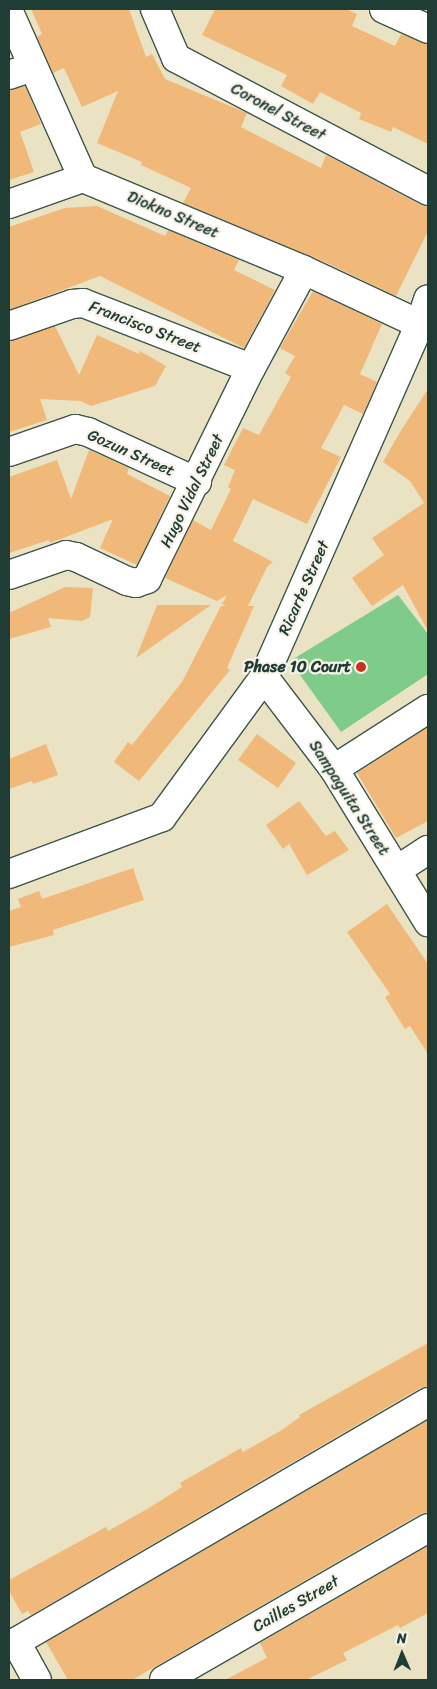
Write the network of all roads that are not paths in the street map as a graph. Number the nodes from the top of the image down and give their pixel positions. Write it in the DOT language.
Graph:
graph roads {
  1 [pos="155,9"];
  2 [pos="384,9"];
  3 [pos="9,12"];
  4 [pos="428,29"];
  5 [pos="20,71"];
  6 [pos="83,178"];
  7 [pos="428,191"];
  8 [pos="9,204"];
  9 [pos="304,270"];
  10 [pos="426,317"];
  11 [pos="9,326"];
  12 [pos="252,368"];
  13 [pos="9,452"];
  14 [pos="197,482"];
  15 [pos="9,575"];
  16 [pos="264,677"];
  17 [pos="428,709"];
  18 [pos="334,769"];
  19 [pos="428,850"];
  20 [pos="397,870"];
  21 [pos="9,874"];
  22 [pos="428,922"];
  23 [pos="428,1402"];
  24 [pos="428,1528"];
  25 [pos="12,1644"];
  26 [pos="37,1680"];
  27 [pos="164,1680"];
  1 -- 7 [label="street, Coronel Street"];
  2 -- 4 [label="street"];
  3 -- 5 [label="street"];
  5 -- 6 [label="street"];
  6 -- 8 [label="street"];
  6 -- 9 [label="street, Diokno Street"];
  9 -- 10 [label="street, Diokno Street"];
  9 -- 12 [label="street, Hugo Vidal Street"];
  10 -- 16 [label="street, Ricarte Street"];
  11 -- 12 [label="street, Francisco Street"];
  12 -- 14 [label="street, Hugo Vidal Street"];
  13 -- 14 [label="street, Gozun Street"];
  14 -- 15 [label="street, Hugo Vidal Street"];
  16 -- 18 [label="street, Sampaguita Street"];
  16 -- 21 [label="street, Ricarte Street"];
  17 -- 18 [label="street"];
  18 -- 20 [label="street, Sampaguita Street"];
  19 -- 20 [label="street"];
  20 -- 22 [label="street, Sampaguita Street"];
  23 -- 25 [label="street"];
  24 -- 27 [label="street, Cailles Street"];
  25 -- 26 [label="street"];
}
